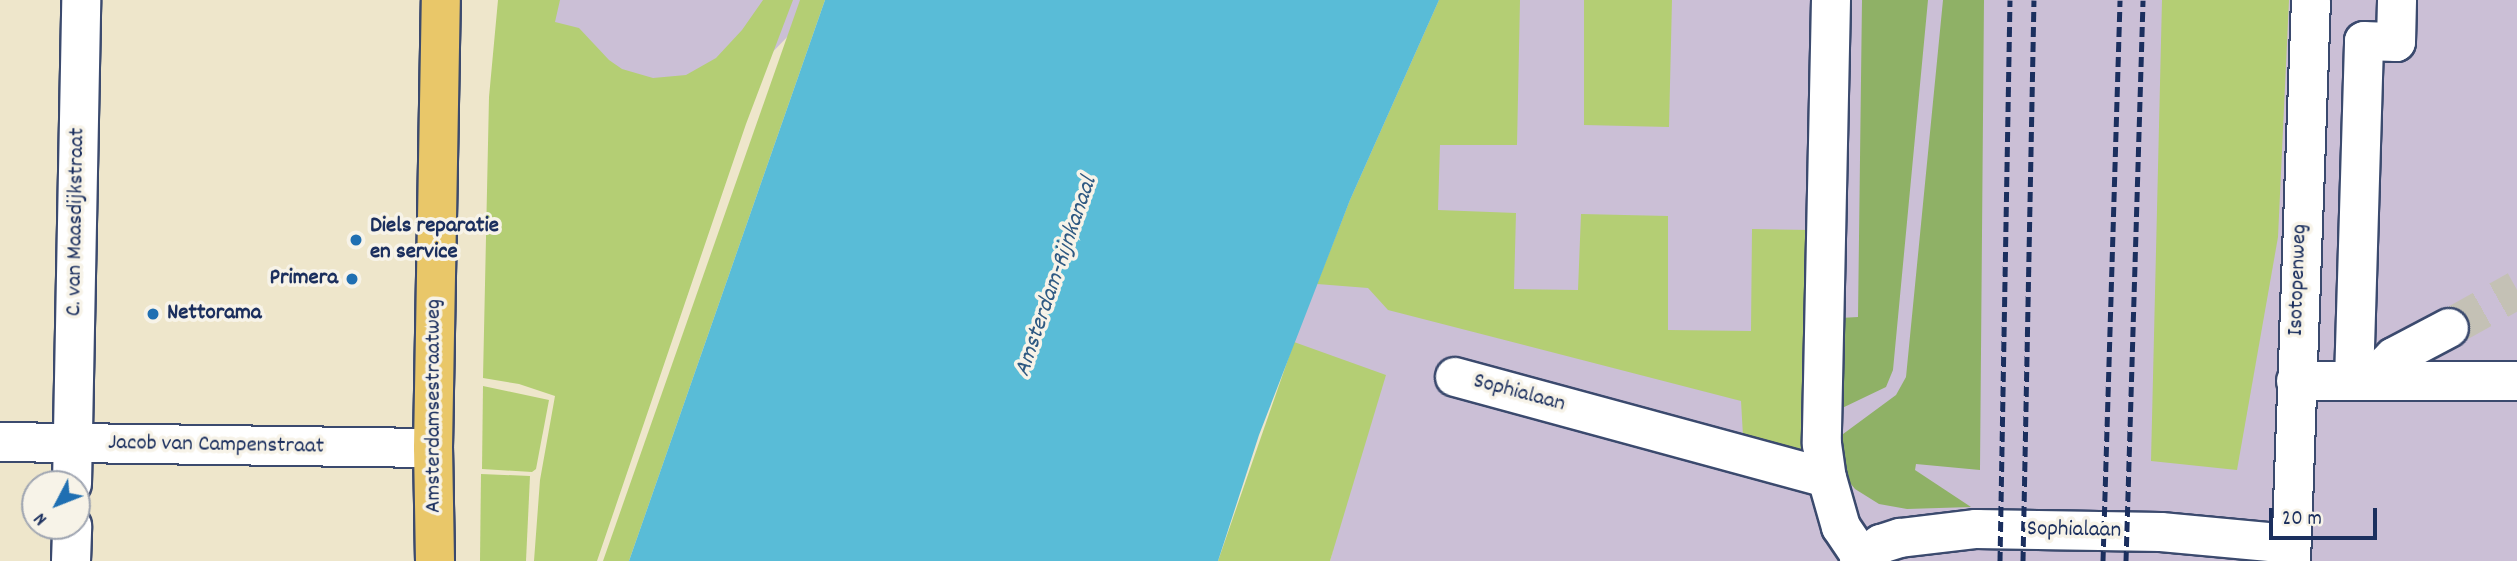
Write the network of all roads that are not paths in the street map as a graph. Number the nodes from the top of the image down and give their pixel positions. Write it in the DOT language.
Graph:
graph roads {
  1 [pos="81,0"];
  2 [pos="441,0"];
  3 [pos="1831,0"];
  4 [pos="2311,0"];
  5 [pos="2397,0"];
  6 [pos="2449,328"];
  7 [pos="1455,377"];
  8 [pos="2296,381"];
  9 [pos="2517,381"];
  10 [pos="2362,382"];
  11 [pos="0,442"];
  12 [pos="73,444"];
  13 [pos="433,448"];
  14 [pos="72,470"];
  15 [pos="1827,478"];
  16 [pos="72,540"];
  17 [pos="2291,552"];
  18 [pos="1860,559"];
  19 [pos="71,561"];
  20 [pos="435,561"];
  1 -- 12 [label="street, C. van Maasdijkstraat"];
  2 -- 13 [label="main road, Amsterdamsestraatweg"];
  3 -- 15 [label="street, Sophialaan"];
  4 -- 8 [label="street, Isotopenweg"];
  5 -- 10 [label="street"];
  6 -- 10 [label="street"];
  7 -- 15 [label="street, Sophialaan"];
  8 -- 10 [label="street"];
  8 -- 17 [label="street, Isotopenweg"];
  9 -- 10 [label="street"];
  11 -- 12 [label="street, Jacob van Campenstraat"];
  12 -- 13 [label="street, Jacob van Campenstraat"];
  12 -- 14 [label="street, C. van Maasdijkstraat"];
  13 -- 20 [label="main road, Amsterdamsestraatweg"];
  15 -- 18 [label="street, Sophialaan"];
  16 -- 19 [label="street"];
  17 -- 18 [label="street, Sophialaan"];
}
